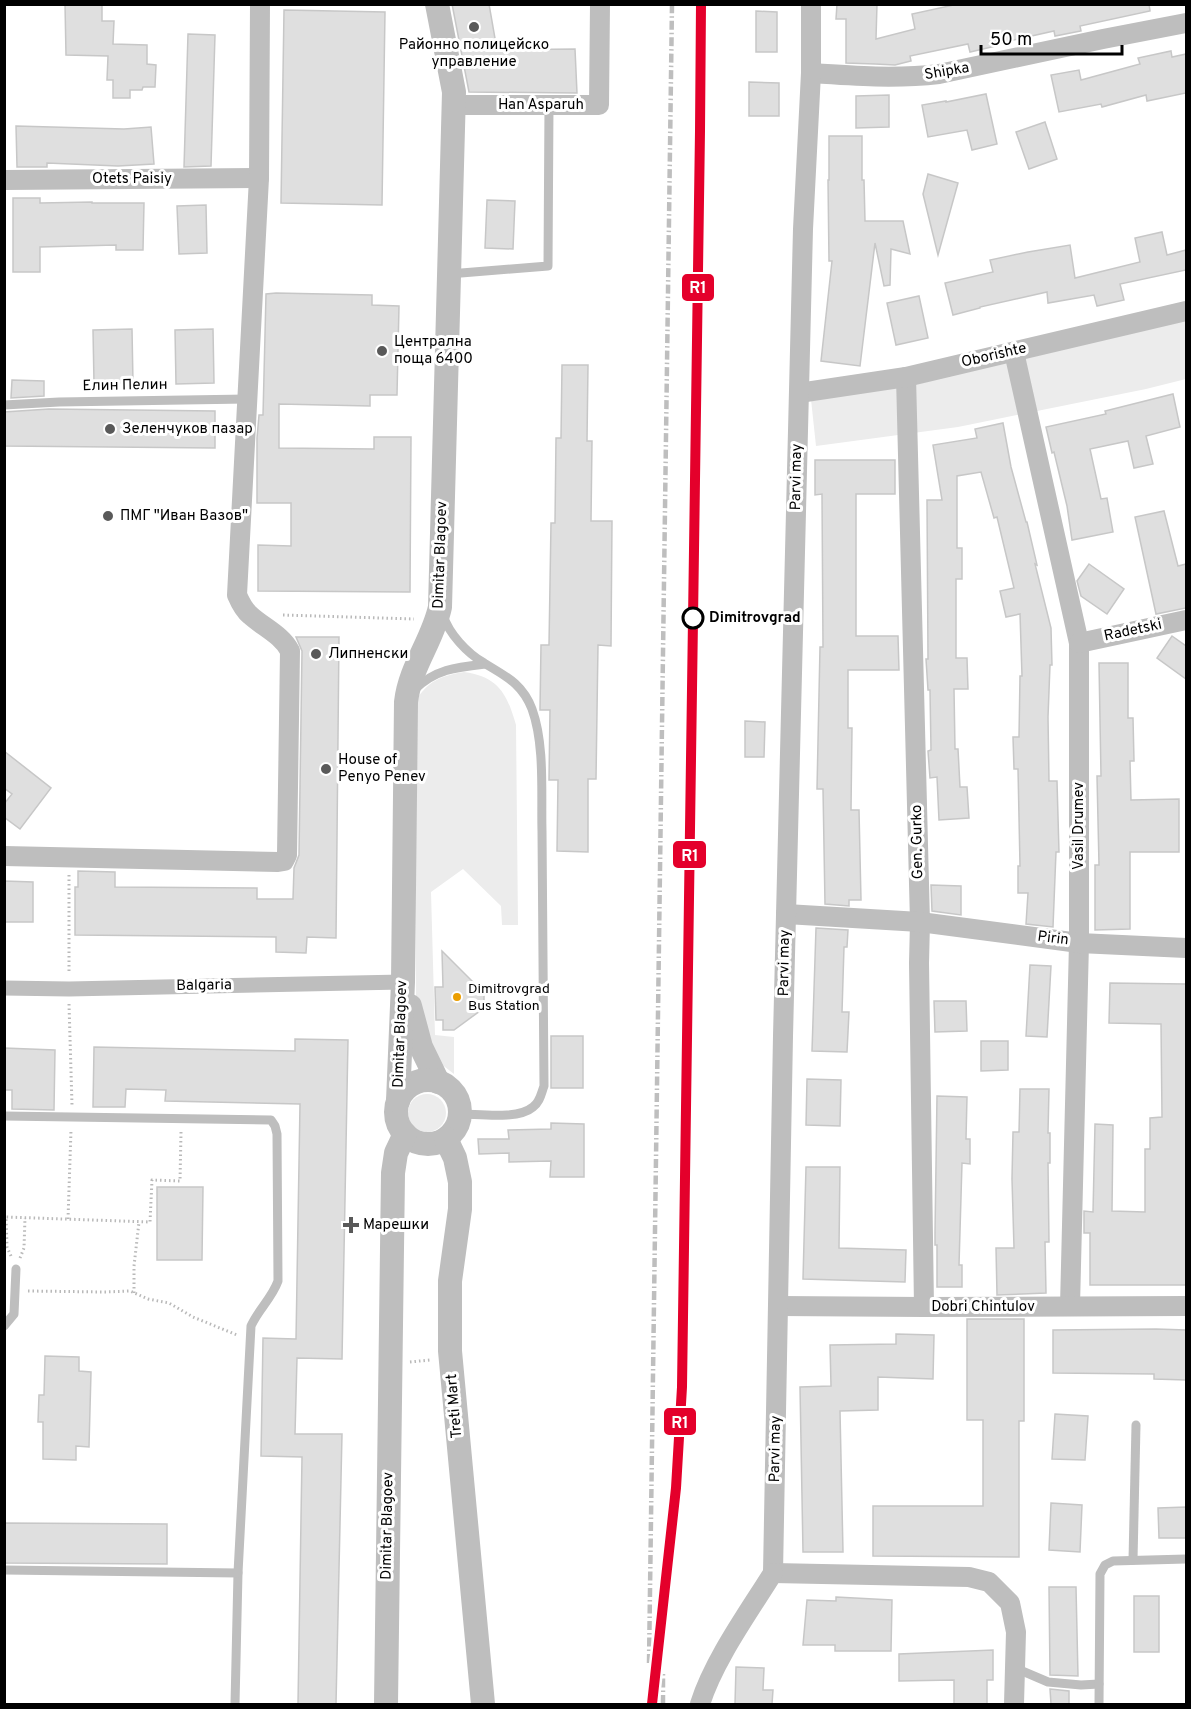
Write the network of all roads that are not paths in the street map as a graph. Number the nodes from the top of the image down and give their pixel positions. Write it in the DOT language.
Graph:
graph roads {
  1 [pos="260,4"];
  2 [pos="437,4"];
  3 [pos="600,4"];
  4 [pos="811,4"];
  5 [pos="1186,23"];
  6 [pos="811,73"];
  7 [pos="454,105"];
  8 [pos="549,105"];
  9 [pos="259,178"];
  10 [pos="4,180"];
  11 [pos="449,274"];
  12 [pos="1186,311"];
  13 [pos="1014,352"];
  14 [pos="906,377"];
  15 [pos="799,393"];
  16 [pos="247,399"];
  17 [pos="4,405"];
  18 [pos="440,607"];
  19 [pos="1186,620"];
  20 [pos="1078,643"];
  21 [pos="485,664"];
  22 [pos="406,702"];
  23 [pos="4,856"];
  24 [pos="786,914"];
  25 [pos="920,922"];
  26 [pos="1079,943"];
  27 [pos="1186,948"];
  28 [pos="403,982"];
  29 [pos="4,988"];
  30 [pos="438,1082"];
  31 [pos="398,1101"];
  32 [pos="459,1114"];
  33 [pos="4,1116"];
  34 [pos="405,1134"];
  35 [pos="446,1138"];
  36 [pos="16,1269"];
  37 [pos="778,1306"];
  38 [pos="1070,1306"];
  39 [pos="1186,1306"];
  40 [pos="924,1307"];
  41 [pos="4,1326"];
  42 [pos="1136,1425"];
  43 [pos="1186,1559"];
  44 [pos="1133,1560"];
  45 [pos="4,1570"];
  46 [pos="238,1573"];
  47 [pos="773,1573"];
  48 [pos="1015,1668"];
  49 [pos="480,1677"];
  50 [pos="1099,1684"];
  51 [pos="235,1704"];
  52 [pos="386,1704"];
  53 [pos="477,1704"];
  54 [pos="483,1704"];
  55 [pos="700,1704"];
  56 [pos="1014,1704"];
  57 [pos="1099,1704"];
  1 -- 9 [label="street"];
  2 -- 7 [label="street, Dimitar Blagoev"];
  3 -- 8 [label="street, Han Asparuh"];
  4 -- 6 [label="street, Parvi may"];
  5 -- 6 [label="street, Shipka"];
  6 -- 15 [label="street, Parvi may"];
  7 -- 8 [label="street, Han Asparuh"];
  7 -- 11 [label="street, Dimitar Blagoev"];
  8 -- 11 [label="lane"];
  9 -- 10 [label="street, Otets Paisiy"];
  9 -- 16 [label="street"];
  11 -- 18 [label="street, Dimitar Blagoev"];
  12 -- 13 [label="street, Oborishte"];
  13 -- 14 [label="street, Oborishte"];
  13 -- 20 [label="street, Vasil Drumev"];
  14 -- 15 [label="street, Oborishte"];
  14 -- 25 [label="street, Gen. Gurko"];
  15 -- 24 [label="street, Parvi may"];
  16 -- 17 [label="lane, Елин Пелин"];
  16 -- 23 [label="street"];
  18 -- 21 [label="lane"];
  18 -- 22 [label="street, Dimitar Blagoev"];
  19 -- 20 [label="street, Radetski"];
  20 -- 26 [label="street, Vasil Drumev"];
  21 -- 22 [label="lane"];
  21 -- 32 [label="lane"];
  22 -- 28 [label="street, Dimitar Blagoev"];
  24 -- 25 [label="street, Pirin"];
  24 -- 37 [label="street, Parvi may"];
  25 -- 26 [label="street, Pirin"];
  25 -- 40 [label="street, Gen. Gurko"];
  26 -- 27 [label="street, Pirin"];
  26 -- 38 [label="street, Vasil Drumev"];
  28 -- 29 [label="street, Balgaria"];
  28 -- 30 [label="street"];
  28 -- 31 [label="street, Dimitar Blagoev"];
  30 -- 31 [label="street"];
  30 -- 32 [label="street"];
  31 -- 34 [label="street"];
  32 -- 35 [label="street"];
  33 -- 46 [label="lane"];
  34 -- 35 [label="street"];
  34 -- 52 [label="street, Dimitar Blagoev"];
  35 -- 49 [label="street, Treti Mart"];
  36 -- 41 [label="lane"];
  37 -- 40 [label="street, Dobri Chintulov"];
  37 -- 47 [label="street, Parvi may"];
  38 -- 39 [label="street, Dobri Chintulov"];
  38 -- 40 [label="street, Dobri Chintulov"];
  42 -- 44 [label="lane"];
  43 -- 44 [label="lane"];
  44 -- 50 [label="lane"];
  45 -- 46 [label="lane"];
  46 -- 51 [label="lane"];
  47 -- 48 [label="street"];
  47 -- 55 [label="street"];
  48 -- 50 [label="lane"];
  48 -- 56 [label="street"];
  49 -- 53 [label="street, Treti Mart"];
  49 -- 54 [label="street, Treti Mart"];
  50 -- 57 [label="lane"];
}
